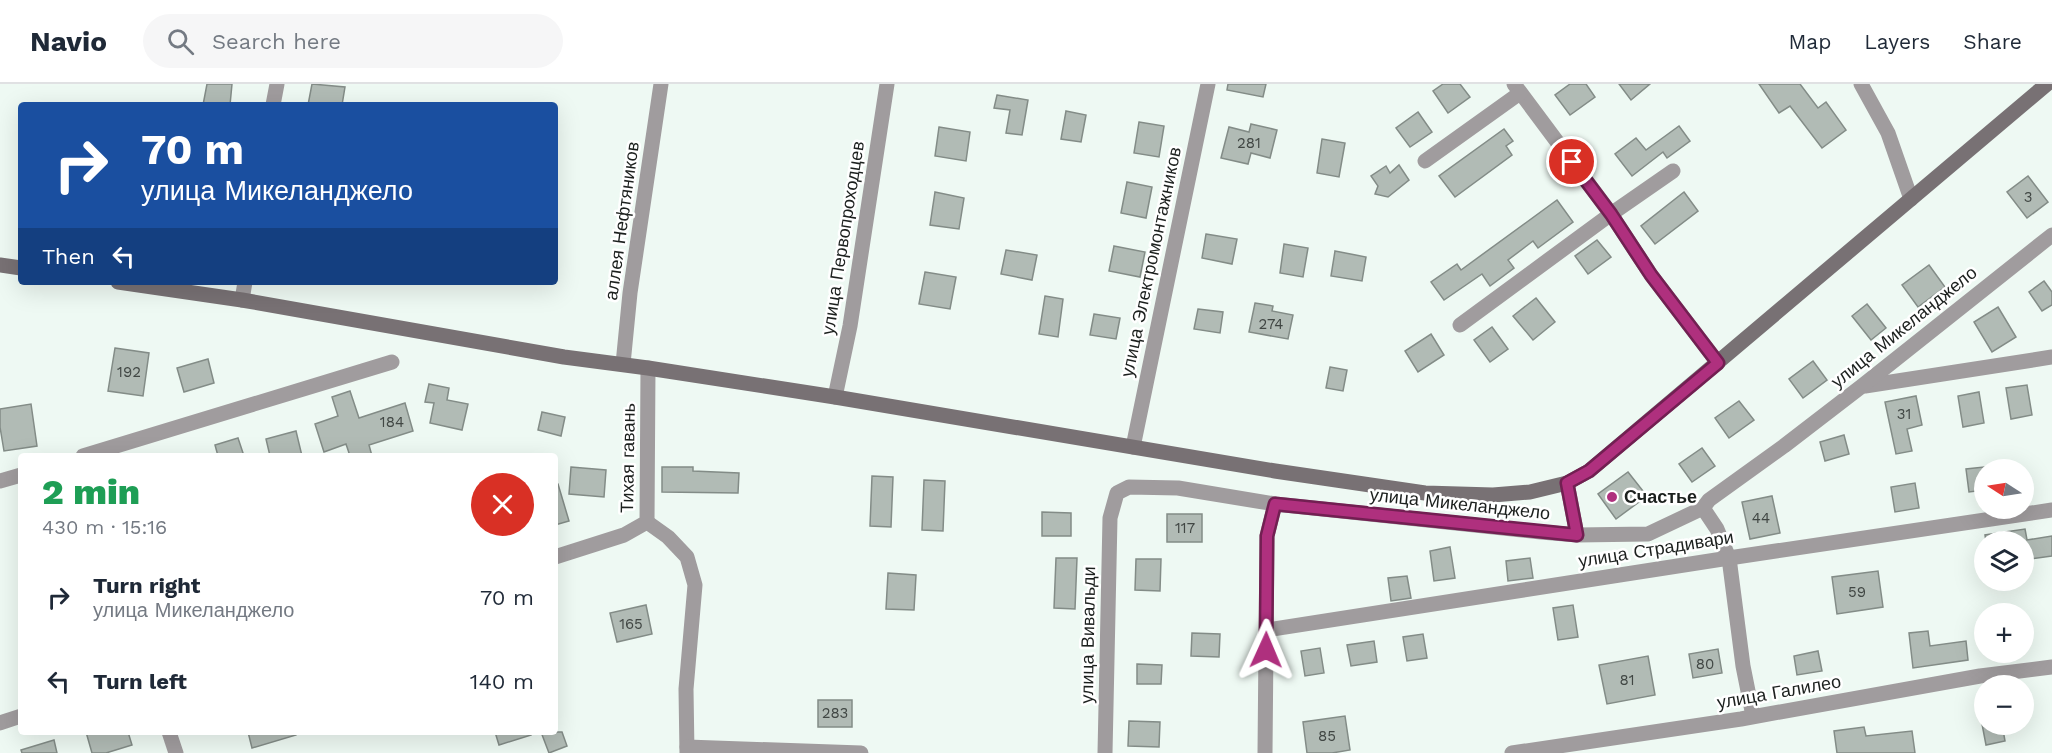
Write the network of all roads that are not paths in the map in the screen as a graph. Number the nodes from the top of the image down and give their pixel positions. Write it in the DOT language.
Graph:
graph roads {
  1 [pos="277,84"];
  2 [pos="662,84"];
  3 [pos="887,84"];
  4 [pos="1208,84"];
  5 [pos="1861,84"];
  6 [pos="2047,84"];
  7 [pos="1517,88"];
  8 [pos="274,102"];
  9 [pos="1425,161"];
  10 [pos="1672,171"];
  11 [pos="1911,199"];
  12 [pos="1611,214"];
  13 [pos="2052,235"];
  14 [pos="0,265"];
  15 [pos="18,268"];
  16 [pos="139,285"];
  17 [pos="244,285"];
  18 [pos="242,300"];
  19 [pos="1460,325"];
  20 [pos="2052,357"];
  21 [pos="392,362"];
  22 [pos="1718,363"];
  23 [pos="623,364"];
  24 [pos="648,368"];
  25 [pos="1862,386"];
  26 [pos="835,397"];
  27 [pos="1133,447"];
  28 [pos="93,453"];
  29 [pos="18,476"];
  30 [pos="0,481"];
  31 [pos="1567,483"];
  32 [pos="1275,504"];
  33 [pos="1703,508"];
  34 [pos="2052,510"];
  35 [pos="1110,518"];
  36 [pos="647,522"];
  37 [pos="1577,535"];
  38 [pos="558,556"];
  39 [pos="1729,558"];
  40 [pos="1267,630"];
  41 [pos="2052,667"];
  42 [pos="1753,716"];
  43 [pos="18,717"];
  44 [pos="0,723"];
  45 [pos="170,735"];
  46 [pos="687,750"];
  47 [pos="176,753"];
  48 [pos="861,753"];
  49 [pos="1105,753"];
  50 [pos="1265,753"];
  51 [pos="1512,753"];
  1 -- 8 [label="street"];
  2 -- 23 [label="street, аллея Нефтяников"];
  3 -- 26 [label="street, улица Первопроходцев"];
  4 -- 27 [label="street, улица Электромонтажников"];
  5 -- 11 [label="street"];
  6 -- 11 [label="street"];
  7 -- 9 [label="street"];
  7 -- 12 [label="street"];
  10 -- 12 [label="street"];
  11 -- 22 [label="street"];
  12 -- 19 [label="street"];
  12 -- 22 [label="street"];
  13 -- 25 [label="street, улица Микеланджело"];
  14 -- 15 [label="street"];
  16 -- 18 [label="street"];
  17 -- 18 [label="street"];
  18 -- 23 [label="street"];
  20 -- 25 [label="street"];
  21 -- 28 [label="street"];
  22 -- 31 [label="street"];
  23 -- 24 [label="street"];
  24 -- 26 [label="street"];
  24 -- 36 [label="street, Тихая гавань"];
  25 -- 33 [label="street, улица Микеланджело"];
  26 -- 27 [label="street"];
  27 -- 31 [label="street"];
  29 -- 30 [label="street"];
  31 -- 37 [label="street"];
  32 -- 35 [label="street, улица Микеланджело"];
  32 -- 37 [label="street, улица Микеланджело"];
  32 -- 40 [label="street"];
  33 -- 37 [label="street, улица Микеланджело"];
  33 -- 39 [label="street"];
  34 -- 39 [label="street, улица Страдивари"];
  35 -- 49 [label="street, улица Вивальди"];
  36 -- 38 [label="street, Тихая гавань"];
  36 -- 46 [label="street"];
  39 -- 40 [label="street, улица Страдивари"];
  39 -- 42 [label="street"];
  40 -- 50 [label="street"];
  41 -- 42 [label="street, улица Галилео"];
  42 -- 51 [label="street, улица Галилео"];
  43 -- 44 [label="street"];
  45 -- 47 [label="street"];
  46 -- 48 [label="street"];
}
